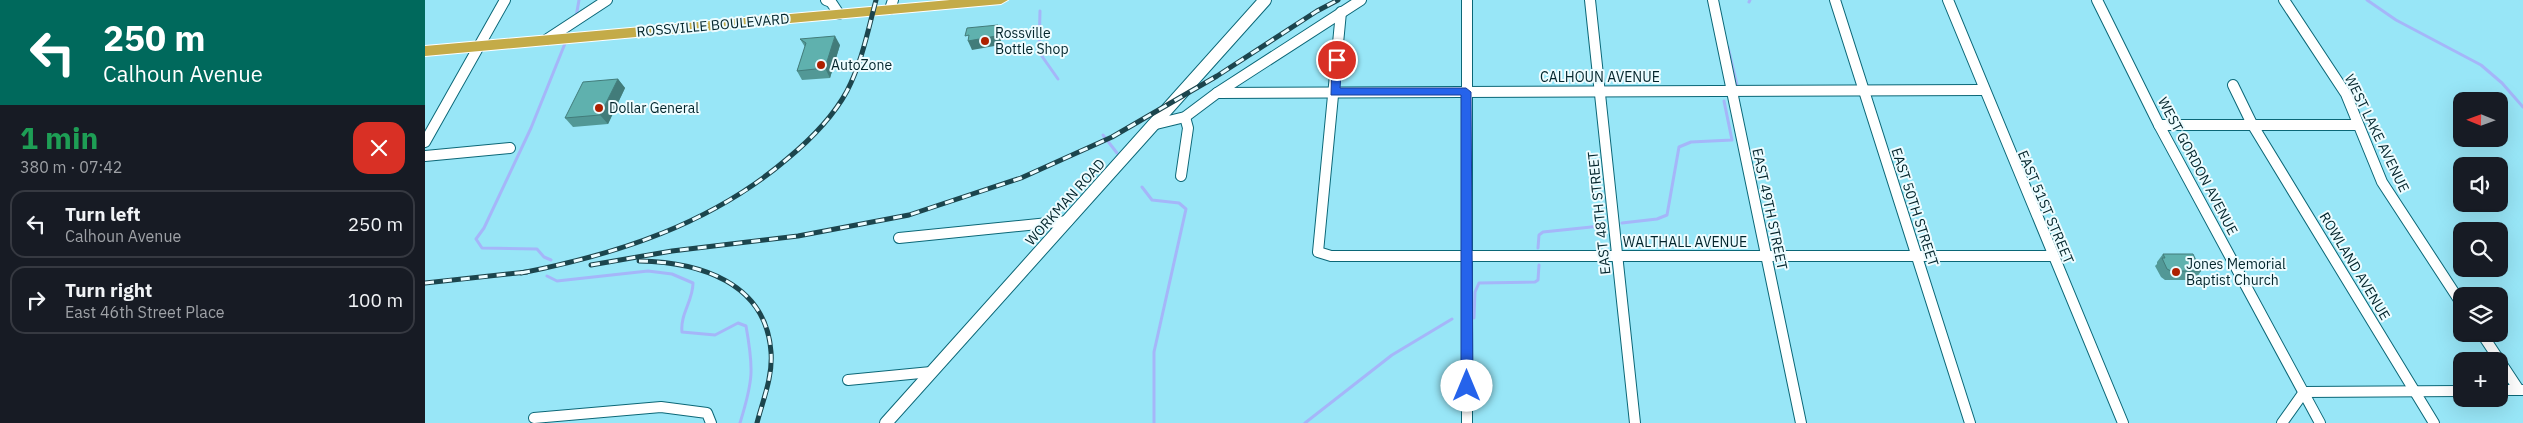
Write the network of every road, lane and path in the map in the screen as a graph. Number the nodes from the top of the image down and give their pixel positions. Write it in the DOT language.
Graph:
graph roads {
  1 [pos="505,0"];
  2 [pos="607,0"];
  3 [pos="826,0"];
  4 [pos="1001,0"];
  5 [pos="1265,0"];
  6 [pos="1361,0"];
  7 [pos="1467,0"];
  8 [pos="1590,0"];
  9 [pos="1713,0"];
  10 [pos="1835,0"];
  11 [pos="1948,0"];
  12 [pos="2097,0"];
  13 [pos="2284,0"];
  14 [pos="892,5"];
  15 [pos="1341,12"];
  16 [pos="839,14"];
  17 [pos="546,40"];
  18 [pos="478,47"];
  19 [pos="425,52"];
  20 [pos="2233,85"];
  21 [pos="1983,90"];
  22 [pos="1599,91"];
  23 [pos="1732,91"];
  24 [pos="1863,91"];
  25 [pos="1217,92"];
  26 [pos="1334,92"];
  27 [pos="1466,92"];
  28 [pos="1185,117"];
  29 [pos="2252,124"];
  30 [pos="2357,124"];
  31 [pos="1152,125"];
  32 [pos="2159,125"];
  33 [pos="425,142"];
  34 [pos="510,148"];
  35 [pos="425,156"];
  36 [pos="1181,176"];
  37 [pos="1068,221"];
  38 [pos="899,238"];
  39 [pos="1466,256"];
  40 [pos="1617,256"];
  41 [pos="1766,256"];
  42 [pos="2052,256"];
  43 [pos="1917,257"];
  44 [pos="2453,291"];
  45 [pos="2488,342"];
  46 [pos="931,372"];
  47 [pos="848,380"];
  48 [pos="2508,390"];
  49 [pos="2521,390"];
  50 [pos="2414,391"];
  51 [pos="2453,391"];
  52 [pos="2304,392"];
  53 [pos="534,418"];
  54 [pos="711,423"];
  55 [pos="886,423"];
  56 [pos="1467,423"];
  57 [pos="1635,423"];
  58 [pos="1801,423"];
  59 [pos="1970,423"];
  60 [pos="2123,423"];
  61 [pos="2282,423"];
  62 [pos="2320,423"];
  63 [pos="2434,423"];
  1 -- 18 [label="street"];
  2 -- 17 [label="street"];
  3 -- 16 [label="street"];
  4 -- 14 [label="highway, ROSSVILLE BOULEVARD"];
  5 -- 31 [label="street, WORKMAN ROAD"];
  6 -- 15 [label="street"];
  7 -- 27 [label="street"];
  8 -- 22 [label="street, EAST 48TH STREET"];
  9 -- 23 [label="street, EAST 49TH STREET"];
  10 -- 24 [label="street, EAST 50TH STREET"];
  11 -- 21 [label="street, EAST 51ST STREET"];
  12 -- 32 [label="street, WEST GORDON AVENUE"];
  13 -- 30 [label="street, WEST LAKE AVENUE"];
  14 -- 16 [label="highway, ROSSVILLE BOULEVARD"];
  15 -- 25 [label="street"];
  15 -- 26 [label="street"];
  16 -- 17 [label="highway, ROSSVILLE BOULEVARD"];
  17 -- 18 [label="highway, ROSSVILLE BOULEVARD"];
  18 -- 19 [label="highway, ROSSVILLE BOULEVARD"];
  18 -- 33 [label="street"];
  20 -- 29 [label="street, ROWLAND AVENUE"];
  21 -- 24 [label="street, CALHOUN AVENUE"];
  21 -- 42 [label="street, EAST 51ST STREET"];
  22 -- 23 [label="street, CALHOUN AVENUE"];
  22 -- 27 [label="street, CALHOUN AVENUE"];
  22 -- 40 [label="street, EAST 48TH STREET"];
  23 -- 24 [label="street, CALHOUN AVENUE"];
  23 -- 41 [label="street, EAST 49TH STREET"];
  24 -- 43 [label="street, EAST 50TH STREET"];
  25 -- 26 [label="street, CALHOUN AVENUE"];
  25 -- 28 [label="street"];
  26 -- 27 [label="street, CALHOUN AVENUE"];
  26 -- 39 [label="street, WALTHALL AVENUE"];
  27 -- 39 [label="street"];
  28 -- 31 [label="street"];
  28 -- 36 [label="street"];
  29 -- 30 [label="street"];
  29 -- 32 [label="street"];
  29 -- 50 [label="street, ROWLAND AVENUE"];
  30 -- 44 [label="street, WEST LAKE AVENUE"];
  31 -- 37 [label="street, WORKMAN ROAD"];
  32 -- 52 [label="street, WEST GORDON AVENUE"];
  34 -- 35 [label="street"];
  37 -- 38 [label="street"];
  37 -- 46 [label="street, WORKMAN ROAD"];
  39 -- 40 [label="street, WALTHALL AVENUE"];
  39 -- 56 [label="street"];
  40 -- 41 [label="street, WALTHALL AVENUE"];
  40 -- 57 [label="street, EAST 48TH STREET"];
  41 -- 43 [label="street, WALTHALL AVENUE"];
  41 -- 58 [label="street, EAST 49TH STREET"];
  42 -- 43 [label="street, WALTHALL AVENUE"];
  42 -- 60 [label="street, EAST 51ST STREET"];
  43 -- 59 [label="street, EAST 50TH STREET"];
  45 -- 49 [label="street"];
  46 -- 47 [label="street"];
  46 -- 55 [label="street, WORKMAN ROAD"];
  48 -- 49 [label="street"];
  50 -- 51 [label="street"];
  50 -- 52 [label="street"];
  50 -- 63 [label="street, ROWLAND AVENUE"];
  52 -- 61 [label="street"];
  52 -- 62 [label="street, WEST GORDON AVENUE"];
  53 -- 54 [label="street"];
}
